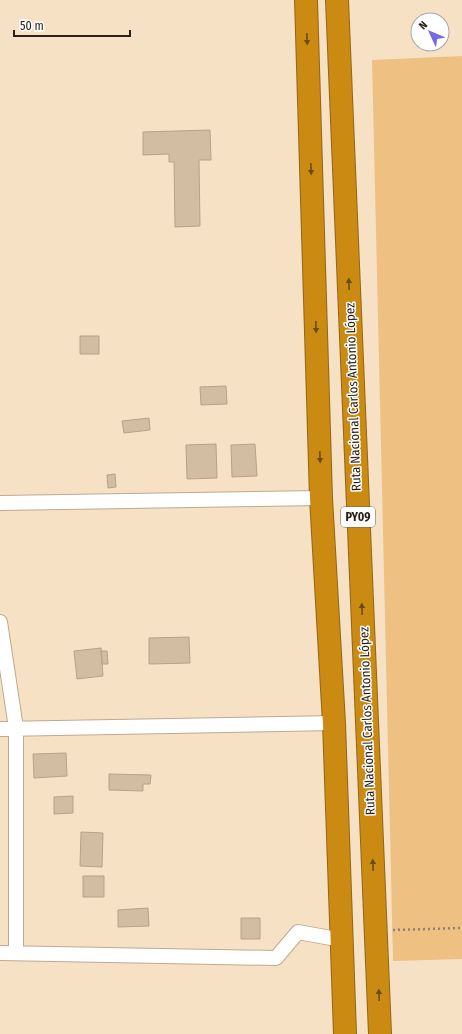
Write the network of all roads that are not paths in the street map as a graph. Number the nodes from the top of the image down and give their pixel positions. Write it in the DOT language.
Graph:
graph roads {
  1 [pos="306,0"];
  2 [pos="337,0"];
  3 [pos="321,498"];
  4 [pos="0,503"];
  5 [pos="0,622"];
  6 [pos="334,723"];
  7 [pos="0,728"];
  8 [pos="16,728"];
  9 [pos="342,940"];
  10 [pos="16,952"];
  11 [pos="0,953"];
  12 [pos="345,1034"];
  13 [pos="380,1034"];
  1 -- 3 [label="highway, PY09, one-way"];
  13 -- 2 [label="highway, Ruta Nacional Carlos Antonio López / PY09, one-way"];
  3 -- 4 [label="street"];
  3 -- 6 [label="highway, PY09"];
  5 -- 8 [label="street"];
  6 -- 8 [label="street"];
  6 -- 9 [label="highway, PY09"];
  7 -- 8 [label="street"];
  8 -- 10 [label="street"];
  9 -- 10 [label="street"];
  9 -- 12 [label="highway, PY09"];
  10 -- 11 [label="street"];
}
